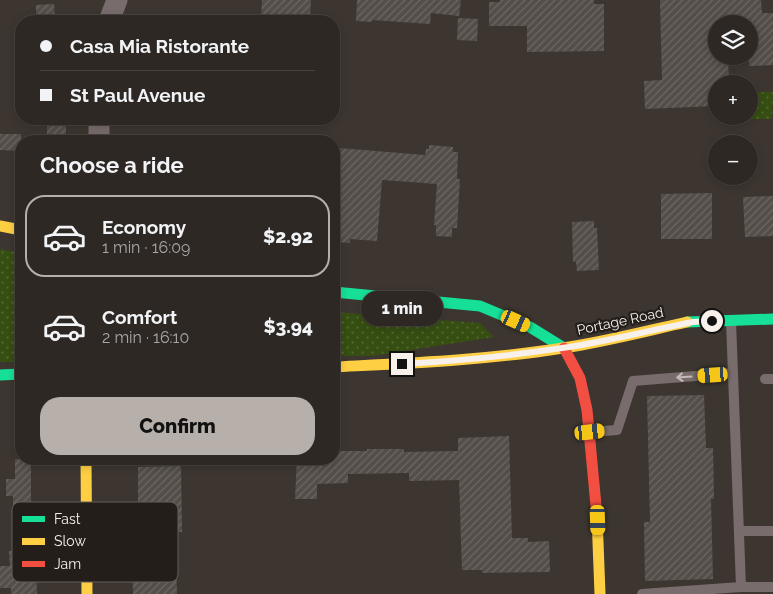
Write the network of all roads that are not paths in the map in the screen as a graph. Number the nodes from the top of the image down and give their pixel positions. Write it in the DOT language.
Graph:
graph roads {
  1 [pos="117,0"];
  2 [pos="111,15"];
  3 [pos="0,226"];
  4 [pos="15,229"];
  5 [pos="340,293"];
  6 [pos="773,319"];
  7 [pos="731,320"];
  8 [pos="564,348"];
  9 [pos="340,368"];
  10 [pos="733,373"];
  11 [pos="15,374"];
  12 [pos="0,375"];
  13 [pos="590,432"];
  14 [pos="86,465"];
  15 [pos="86,502"];
  16 [pos="739,531"];
  17 [pos="773,531"];
  18 [pos="741,587"];
  19 [pos="773,587"];
  20 [pos="600,594"];
  21 [pos="642,594"];
  1 -- 2 [label="street"];
  3 -- 4 [label="street"];
  5 -- 8 [label="street, Portage Road"];
  6 -- 7 [label="street, Portage Road"];
  7 -- 8 [label="street, Portage Road"];
  7 -- 10 [label="lane"];
  8 -- 9 [label="street"];
  8 -- 13 [label="street"];
  10 -- 13 [label="lane, one-way"];
  10 -- 16 [label="lane"];
  11 -- 12 [label="street"];
  13 -- 20 [label="street"];
  14 -- 15 [label="street"];
  16 -- 17 [label="lane"];
  16 -- 18 [label="lane"];
  18 -- 19 [label="lane"];
  18 -- 21 [label="lane"];
}
